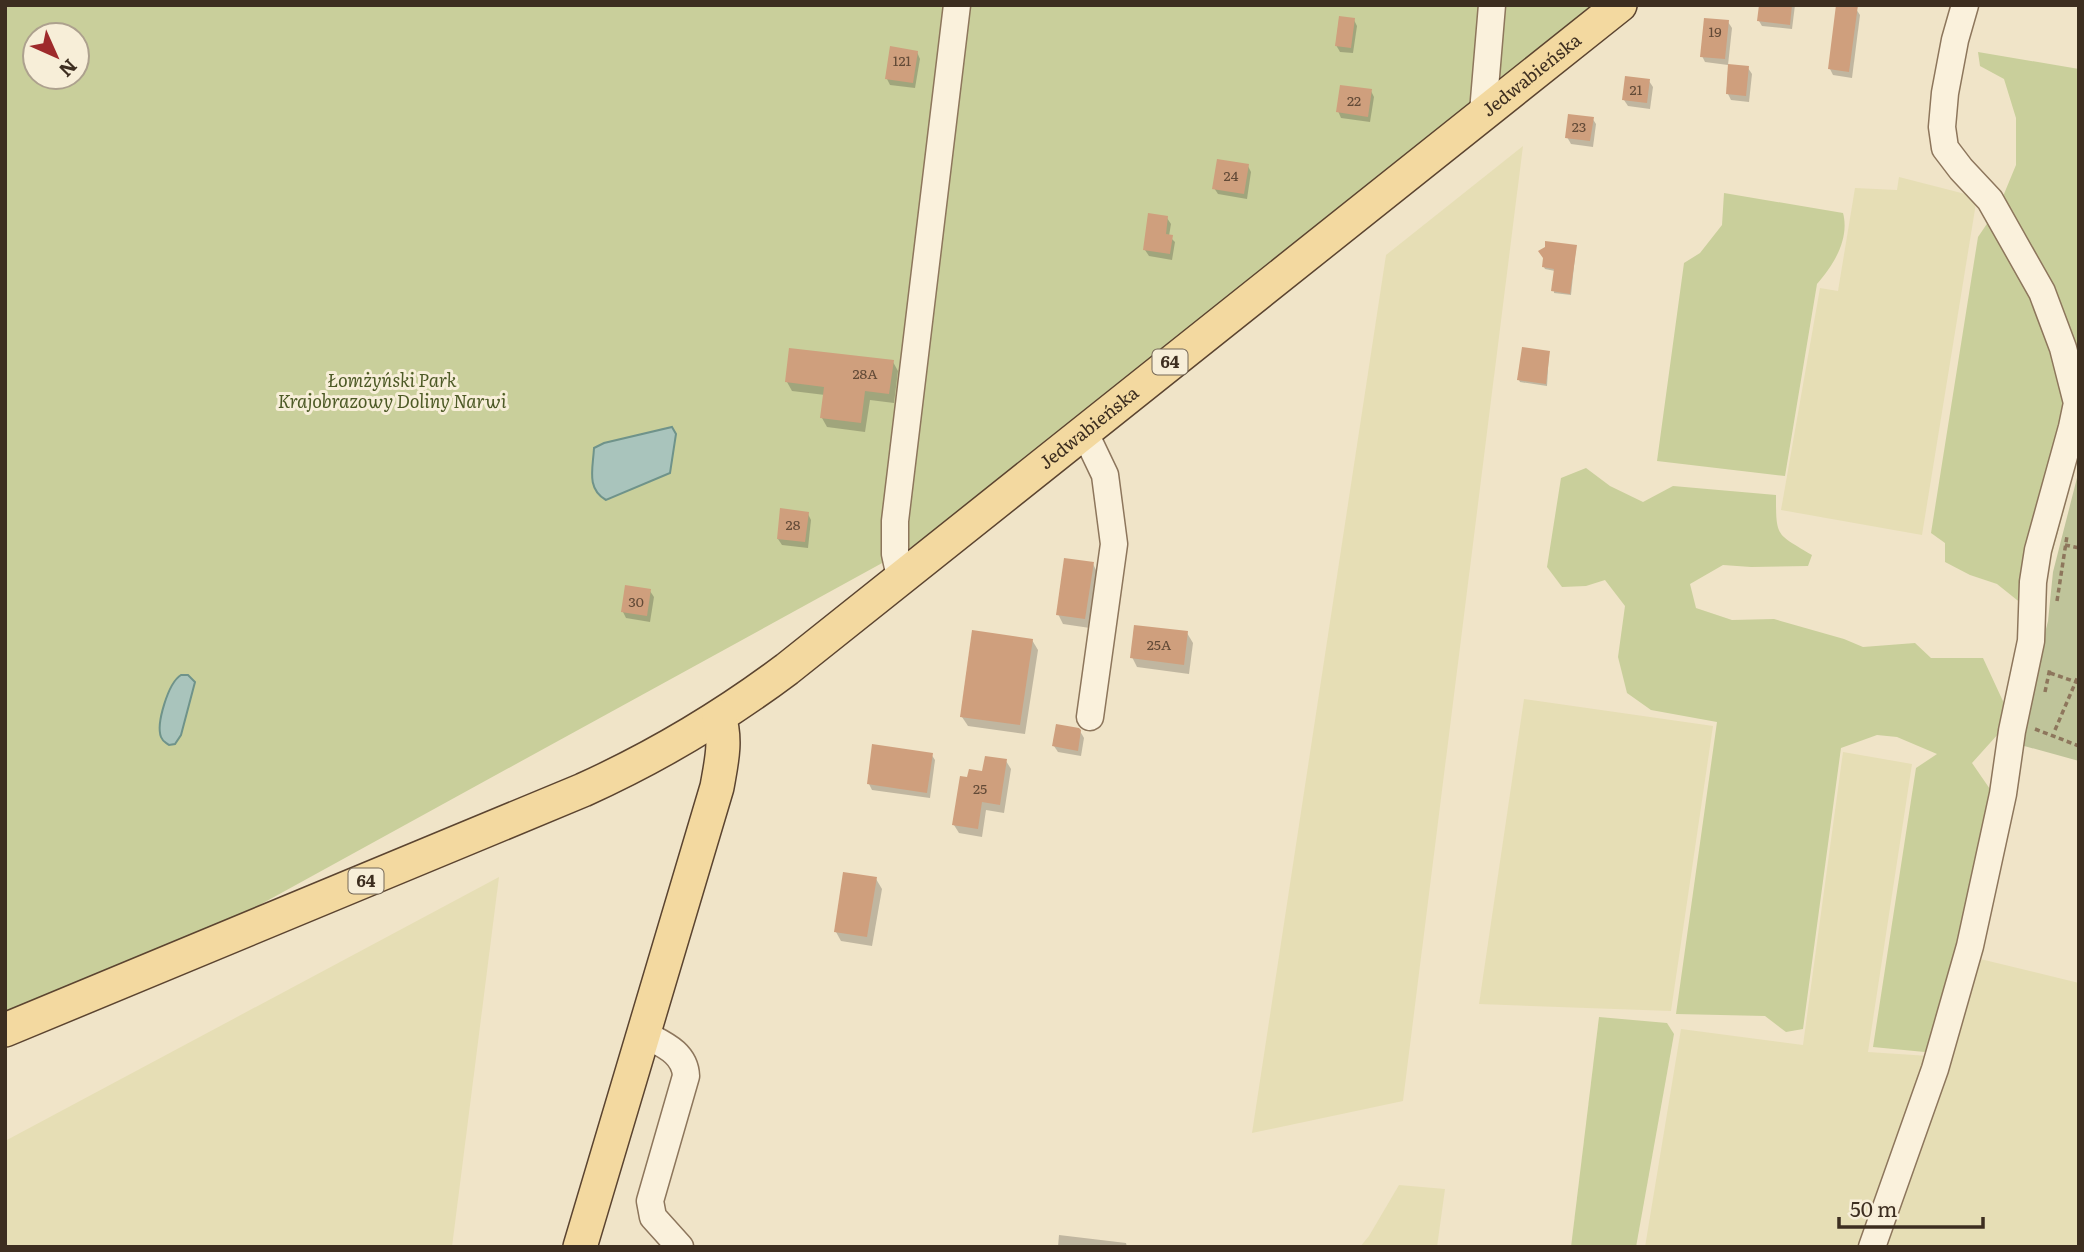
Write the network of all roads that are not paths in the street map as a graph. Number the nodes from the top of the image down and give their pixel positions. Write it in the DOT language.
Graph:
graph roads {
  1 [pos="957,5"];
  2 [pos="1492,5"];
  3 [pos="1620,5"];
  4 [pos="1965,5"];
  5 [pos="1483,112"];
  6 [pos="1084,431"];
  7 [pos="900,577"];
  8 [pos="719,717"];
  9 [pos="1090,717"];
  10 [pos="5,1030"];
  11 [pos="644,1034"];
  12 [pos="580,1247"];
  13 [pos="680,1247"];
  14 [pos="1872,1247"];
  1 -- 7 [label="street"];
  2 -- 5 [label="street"];
  3 -- 5 [label="main road, Jedwabieńska / 64"];
  4 -- 14 [label="street"];
  5 -- 6 [label="main road, Jedwabieńska / 64"];
  6 -- 7 [label="main road, Jedwabieńska / 64"];
  6 -- 9 [label="street"];
  7 -- 8 [label="main road, Jedwabieńska / 64"];
  8 -- 10 [label="main road, 64"];
  8 -- 11 [label="main road"];
  11 -- 12 [label="main road"];
  11 -- 13 [label="street"];
}
